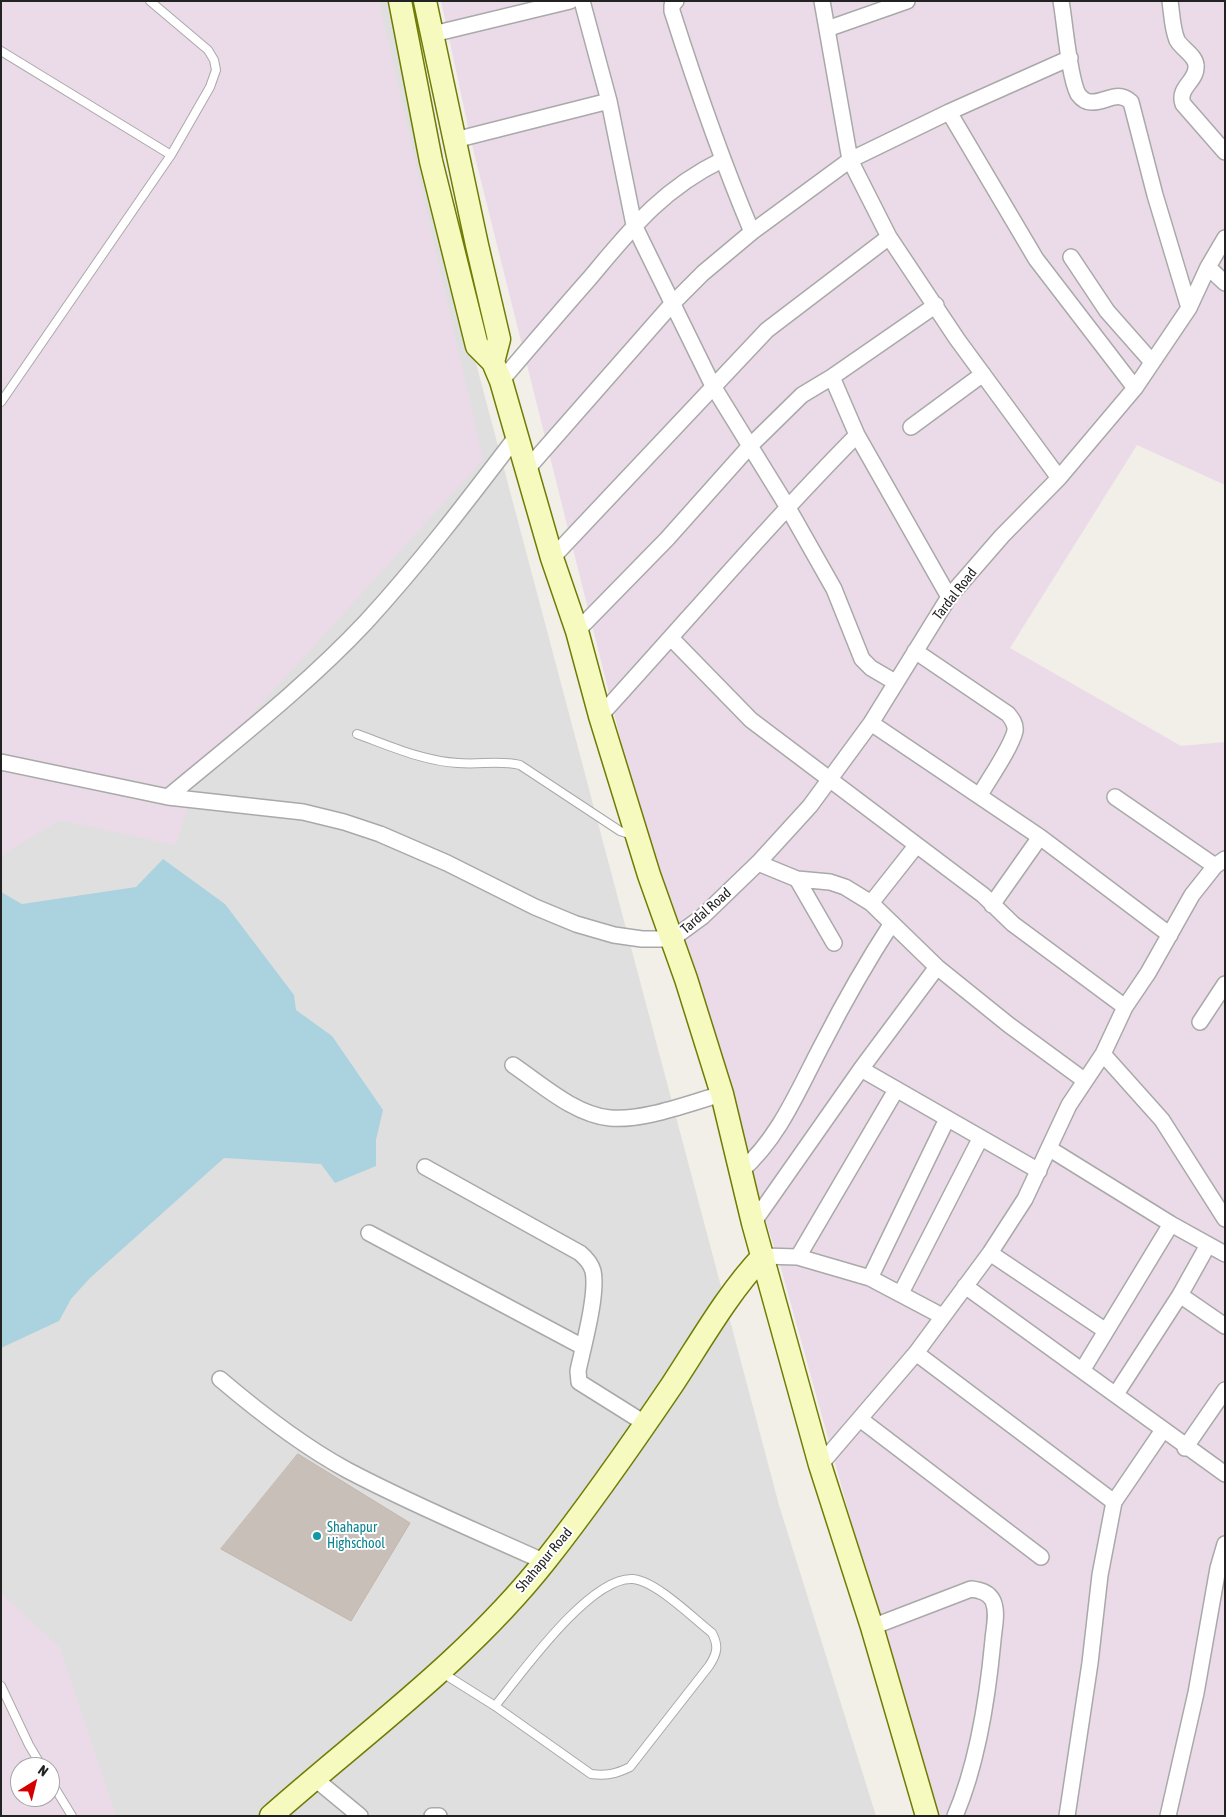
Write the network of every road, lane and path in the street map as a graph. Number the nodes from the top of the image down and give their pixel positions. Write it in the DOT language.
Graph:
graph roads {
  1 [pos="150,1"];
  2 [pos="400,1"];
  3 [pos="425,1"];
  4 [pos="570,1"];
  5 [pos="582,1"];
  6 [pos="676,1"];
  7 [pos="822,1"];
  8 [pos="907,1"];
  9 [pos="1061,1"];
  10 [pos="1170,1"];
  11 [pos="827,30"];
  12 [pos="432,34"];
  13 [pos="1,51"];
  14 [pos="1070,58"];
  15 [pos="609,101"];
  16 [pos="949,112"];
  17 [pos="455,140"];
  18 [pos="1225,152"];
  19 [pos="171,155"];
  20 [pos="722,160"];
  21 [pos="850,160"];
  22 [pos="634,226"];
  23 [pos="752,232"];
  24 [pos="889,237"];
  25 [pos="1225,238"];
  26 [pos="1071,257"];
  27 [pos="1208,267"];
  28 [pos="1225,283"];
  29 [pos="672,304"];
  30 [pos="936,305"];
  31 [pos="1188,308"];
  32 [pos="1152,362"];
  33 [pos="497,371"];
  34 [pos="983,374"];
  35 [pos="832,377"];
  36 [pos="713,386"];
  37 [pos="1135,388"];
  38 [pos="1,402"];
  39 [pos="911,427"];
  40 [pos="857,435"];
  41 [pos="516,437"];
  42 [pos="748,447"];
  43 [pos="528,468"];
  44 [pos="1059,478"];
  45 [pos="787,506"];
  46 [pos="552,558"];
  47 [pos="949,597"];
  48 [pos="577,631"];
  49 [pos="671,638"];
  50 [pos="914,651"];
  51 [pos="895,682"];
  52 [pos="600,716"];
  53 [pos="871,723"];
  54 [pos="357,734"];
  55 [pos="1,762"];
  56 [pos="828,780"];
  57 [pos="980,795"];
  58 [pos="168,797"];
  59 [pos="1115,797"];
  60 [pos="638,837"];
  61 [pos="1040,837"];
  62 [pos="916,846"];
  63 [pos="1220,863"];
  64 [pos="758,864"];
  65 [pos="796,879"];
  66 [pos="871,903"];
  67 [pos="992,906"];
  68 [pos="892,923"];
  69 [pos="1170,935"];
  70 [pos="672,939"];
  71 [pos="834,943"];
  72 [pos="937,967"];
  73 [pos="1225,984"];
  74 [pos="1125,1007"];
  75 [pos="1200,1022"];
  76 [pos="1102,1054"];
  77 [pos="513,1065"];
  78 [pos="861,1069"];
  79 [pos="1084,1080"];
  80 [pos="896,1090"];
  81 [pos="722,1094"];
  82 [pos="947,1119"];
  83 [pos="980,1139"];
  84 [pos="1050,1149"];
  85 [pos="425,1167"];
  86 [pos="740,1171"];
  87 [pos="1039,1171"];
  88 [pos="1225,1219"];
  89 [pos="753,1223"];
  90 [pos="1171,1224"];
  91 [pos="369,1233"];
  92 [pos="1208,1245"];
  93 [pos="990,1253"];
  94 [pos="1225,1254"];
  95 [pos="763,1256"];
  96 [pos="798,1257"];
  97 [pos="870,1278"];
  98 [pos="965,1286"];
  99 [pos="901,1293"];
  100 [pos="1180,1295"];
  101 [pos="942,1316"];
  102 [pos="1225,1326"];
  103 [pos="1106,1331"];
  104 [pos="583,1347"];
  105 [pos="916,1353"];
  106 [pos="1083,1370"];
  107 [pos="220,1379"];
  108 [pos="1225,1390"];
  109 [pos="1116,1394"];
  110 [pos="860,1419"];
  111 [pos="646,1424"];
  112 [pos="1162,1430"];
  113 [pos="1185,1448"];
  114 [pos="820,1465"];
  115 [pos="1225,1474"];
  116 [pos="1114,1502"];
  117 [pos="1225,1544"];
  118 [pos="1041,1556"];
  119 [pos="545,1562"];
  120 [pos="1222,1569"];
  121 [pos="872,1627"];
  122 [pos="441,1672"];
  123 [pos="1,1686"];
  124 [pos="495,1706"];
  125 [pos="36,1757"];
  126 [pos="314,1778"];
  127 [pos="60,1796"];
  128 [pos="72,1816"];
  129 [pos="271,1816"];
  130 [pos="360,1816"];
  131 [pos="432,1816"];
  132 [pos="439,1816"];
  133 [pos="927,1816"];
  134 [pos="955,1816"];
  135 [pos="1067,1816"];
  136 [pos="1168,1816"];
  1 -- 19 [label="lane"];
  2 -- 33 [label="main road"];
  3 -- 12 [label="main road"];
  4 -- 12 [label="street"];
  5 -- 15 [label="street"];
  6 -- 20 [label="street"];
  7 -- 11 [label="street"];
  8 -- 11 [label="street"];
  9 -- 14 [label="street"];
  10 -- 18 [label="street"];
  11 -- 21 [label="street"];
  12 -- 17 [label="main road"];
  13 -- 19 [label="lane"];
  14 -- 16 [label="street"];
  14 -- 31 [label="street"];
  15 -- 17 [label="street"];
  15 -- 22 [label="street"];
  16 -- 21 [label="street"];
  16 -- 37 [label="street"];
  17 -- 33 [label="main road"];
  19 -- 38 [label="lane"];
  20 -- 22 [label="street"];
  20 -- 23 [label="street"];
  21 -- 23 [label="street"];
  21 -- 24 [label="street"];
  22 -- 29 [label="street"];
  22 -- 33 [label="street"];
  23 -- 29 [label="street"];
  24 -- 30 [label="street"];
  24 -- 36 [label="street"];
  25 -- 27 [label="street, Tardal Road"];
  26 -- 32 [label="street"];
  27 -- 28 [label="street"];
  27 -- 31 [label="street, Tardal Road"];
  29 -- 36 [label="street"];
  29 -- 43 [label="street"];
  30 -- 34 [label="street"];
  30 -- 35 [label="street"];
  31 -- 32 [label="street, Tardal Road"];
  32 -- 37 [label="street, Tardal Road"];
  33 -- 41 [label="main road"];
  34 -- 39 [label="street"];
  34 -- 44 [label="street"];
  35 -- 40 [label="street"];
  35 -- 42 [label="street"];
  36 -- 42 [label="street"];
  36 -- 46 [label="street"];
  37 -- 44 [label="street, Tardal Road"];
  40 -- 45 [label="street"];
  40 -- 47 [label="street"];
  41 -- 43 [label="main road"];
  41 -- 58 [label="street"];
  42 -- 45 [label="street"];
  42 -- 48 [label="street"];
  43 -- 46 [label="main road"];
  44 -- 47 [label="street, Tardal Road"];
  45 -- 49 [label="street"];
  45 -- 51 [label="street"];
  46 -- 48 [label="main road"];
  47 -- 50 [label="street, Tardal Road"];
  48 -- 52 [label="main road"];
  49 -- 52 [label="street"];
  49 -- 56 [label="street"];
  50 -- 51 [label="street, Tardal Road"];
  50 -- 57 [label="street"];
  51 -- 53 [label="street, Tardal Road"];
  52 -- 60 [label="main road"];
  53 -- 56 [label="street, Tardal Road"];
  53 -- 57 [label="street"];
  54 -- 60 [label="lane"];
  55 -- 58 [label="street"];
  56 -- 62 [label="street"];
  56 -- 64 [label="street, Tardal Road"];
  57 -- 61 [label="street"];
  58 -- 70 [label="street"];
  59 -- 63 [label="street"];
  60 -- 70 [label="main road"];
  61 -- 67 [label="street"];
  61 -- 69 [label="street"];
  62 -- 66 [label="street"];
  62 -- 67 [label="street"];
  63 -- 69 [label="street"];
  64 -- 65 [label="street"];
  64 -- 70 [label="street, Tardal Road"];
  65 -- 66 [label="street"];
  65 -- 71 [label="street"];
  66 -- 68 [label="street"];
  67 -- 74 [label="street"];
  68 -- 72 [label="street"];
  68 -- 86 [label="street"];
  69 -- 74 [label="street"];
  70 -- 81 [label="main road"];
  72 -- 78 [label="street"];
  72 -- 79 [label="street"];
  73 -- 75 [label="street"];
  74 -- 76 [label="street"];
  76 -- 79 [label="street"];
  76 -- 88 [label="street"];
  77 -- 81 [label="street"];
  78 -- 80 [label="street"];
  78 -- 89 [label="street"];
  79 -- 84 [label="street"];
  80 -- 82 [label="street"];
  80 -- 96 [label="street"];
  81 -- 86 [label="main road"];
  82 -- 83 [label="street"];
  82 -- 97 [label="street"];
  83 -- 87 [label="street"];
  83 -- 99 [label="street"];
  84 -- 87 [label="street"];
  84 -- 90 [label="street"];
  85 -- 104 [label="street"];
  86 -- 89 [label="main road"];
  87 -- 93 [label="street"];
  89 -- 95 [label="main road"];
  90 -- 92 [label="street"];
  90 -- 103 [label="street"];
  91 -- 104 [label="street"];
  92 -- 94 [label="street"];
  92 -- 100 [label="street"];
  93 -- 98 [label="street"];
  93 -- 103 [label="street"];
  95 -- 96 [label="street"];
  95 -- 111 [label="main road, Shahapur Road"];
  95 -- 114 [label="main road"];
  96 -- 97 [label="street"];
  97 -- 99 [label="street"];
  98 -- 101 [label="street"];
  98 -- 106 [label="street"];
  99 -- 101 [label="street"];
  100 -- 102 [label="street"];
  100 -- 109 [label="street"];
  101 -- 105 [label="street"];
  103 -- 106 [label="street"];
  104 -- 111 [label="street"];
  105 -- 110 [label="street"];
  105 -- 116 [label="street"];
  106 -- 109 [label="street"];
  107 -- 119 [label="street"];
  108 -- 113 [label="street"];
  109 -- 112 [label="street"];
  110 -- 114 [label="street"];
  110 -- 118 [label="street"];
  111 -- 119 [label="main road, Shahapur Road"];
  112 -- 113 [label="street"];
  112 -- 116 [label="street"];
  113 -- 115 [label="street"];
  114 -- 121 [label="main road"];
  116 -- 135 [label="street"];
  117 -- 120 [label="street"];
  119 -- 122 [label="main road, Shahapur Road"];
  120 -- 136 [label="street"];
  121 -- 133 [label="main road"];
  121 -- 134 [label="street"];
  122 -- 124 [label="lane"];
  122 -- 126 [label="main road, Shahapur Road"];
  123 -- 125 [label="lane"];
  124 -- 124 [label="lane"];
  126 -- 129 [label="main road, Shahapur Road"];
  126 -- 130 [label="street"];
  127 -- 128 [label="lane"];
  131 -- 132 [label="street"];
}
